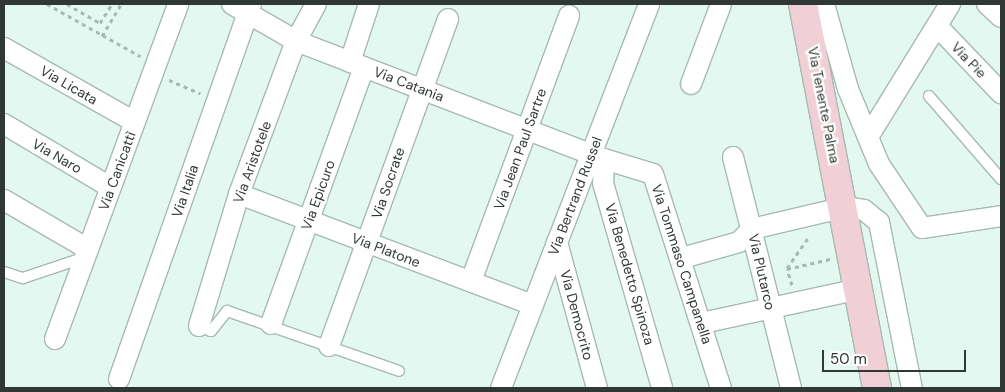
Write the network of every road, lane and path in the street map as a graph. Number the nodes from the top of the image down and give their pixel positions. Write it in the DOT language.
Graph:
graph roads {
  1 [pos="47,4"];
  2 [pos="67,4"];
  3 [pos="112,4"];
  4 [pos="121,4"];
  5 [pos="178,4"];
  6 [pos="316,4"];
  7 [pos="369,4"];
  8 [pos="650,4"];
  9 [pos="721,4"];
  10 [pos="950,4"];
  11 [pos="987,4"];
  12 [pos="810,5"];
  13 [pos="243,7"];
  14 [pos="569,16"];
  15 [pos="1001,18"];
  16 [pos="448,19"];
  17 [pos="937,26"];
  18 [pos="102,36"];
  19 [pos="296,41"];
  20 [pos="4,48"];
  21 [pos="357,64"];
  22 [pos="155,69"];
  23 [pos="691,84"];
  24 [pos="421,89"];
  25 [pos="1001,94"];
  26 [pos="929,96"];
  27 [pos="217,100"];
  28 [pos="135,122"];
  29 [pos="4,124"];
  30 [pos="526,129"];
  31 [pos="868,137"];
  32 [pos="598,157"];
  33 [pos="733,157"];
  34 [pos="1001,179"];
  35 [pos="110,187"];
  36 [pos="240,194"];
  37 [pos="4,200"];
  38 [pos="844,207"];
  39 [pos="810,215"];
  40 [pos="1001,216"];
  41 [pos="309,220"];
  42 [pos="752,229"];
  43 [pos="368,242"];
  44 [pos="557,242"];
  45 [pos="87,253"];
  46 [pos="853,255"];
  47 [pos="682,258"];
  48 [pos="787,269"];
  49 [pos="4,272"];
  50 [pos="472,282"];
  51 [pos="859,289"];
  52 [pos="793,304"];
  53 [pos="533,305"];
  54 [pos="770,309"];
  55 [pos="702,323"];
  56 [pos="272,324"];
  57 [pos="198,326"];
  58 [pos="55,339"];
  59 [pos="329,346"];
  60 [pos="399,371"];
  61 [pos="119,379"];
  62 [pos="501,388"];
  63 [pos="597,388"];
  64 [pos="662,388"];
  65 [pos="721,388"];
  66 [pos="791,388"];
  67 [pos="877,388"];
  68 [pos="912,388"];
  1 -- 18 [label="path"];
  2 -- 3 [label="path"];
  4 -- 18 [label="path"];
  5 -- 22 [label="street, Via Canicattì"];
  6 -- 19 [label="street, Via Aristotele"];
  7 -- 21 [label="street, Via Epicuro"];
  8 -- 32 [label="street, Via Bertrand Russel"];
  9 -- 23 [label="street"];
  10 -- 17 [label="street"];
  11 -- 15 [label="street"];
  12 -- 31 [label="street"];
  12 -- 38 [label="main road, Via Tenente Palma"];
  13 -- 19 [label="street, Via Catania"];
  13 -- 27 [label="street, Via Italia"];
  14 -- 30 [label="street, Via Jean Paul Sartre"];
  16 -- 24 [label="street, Via Socrate"];
  17 -- 25 [label="street, Via Pie"];
  17 -- 31 [label="street"];
  18 -- 22 [label="path"];
  19 -- 21 [label="street, Via Catania"];
  19 -- 36 [label="street, Via Aristotele"];
  20 -- 28 [label="street, Via Licata"];
  21 -- 24 [label="street, Via Catania"];
  21 -- 41 [label="street, Via Epicuro"];
  22 -- 27 [label="path"];
  22 -- 28 [label="street, Via Canicattì"];
  24 -- 30 [label="street, Via Catania"];
  24 -- 43 [label="street, Via Socrate"];
  26 -- 34 [label="lane"];
  27 -- 61 [label="street, Via Italia"];
  28 -- 35 [label="street, Via Canicattì"];
  29 -- 35 [label="street, Via Naro"];
  30 -- 32 [label="street, Via Catania"];
  30 -- 50 [label="street, Via Jean Paul Sartre"];
  31 -- 40 [label="street"];
  32 -- 44 [label="street, Via Bertrand Russel"];
  32 -- 47 [label="street, Via Tommaso Campanella"];
  32 -- 64 [label="street, Via Benedetto Spinoza"];
  33 -- 42 [label="street, Via Plutarco"];
  35 -- 45 [label="street, Via Canicattì"];
  36 -- 41 [label="street, Via Platone"];
  36 -- 57 [label="street, Via Aristotele"];
  37 -- 45 [label="street"];
  38 -- 39 [label="street"];
  38 -- 46 [label="main road, Via Tenente Palma"];
  38 -- 68 [label="street"];
  39 -- 42 [label="street"];
  39 -- 48 [label="path"];
  41 -- 43 [label="street, Via Platone"];
  41 -- 56 [label="street, Via Epicuro"];
  42 -- 47 [label="street"];
  42 -- 54 [label="street, Via Plutarco"];
  43 -- 50 [label="street, Via Platone"];
  43 -- 59 [label="street, Via Socrate"];
  44 -- 53 [label="street, Via Bertrand Russel"];
  44 -- 63 [label="street, Via Democrito"];
  45 -- 49 [label="lane"];
  45 -- 58 [label="street, Via Canicattì"];
  46 -- 48 [label="path"];
  46 -- 51 [label="main road, Via Tenente Palma"];
  47 -- 55 [label="street, Via Tommaso Campanella"];
  48 -- 52 [label="path"];
  50 -- 53 [label="street, Via Platone"];
  51 -- 52 [label="street"];
  51 -- 67 [label="main road, Via Tenente Palma"];
  52 -- 54 [label="street"];
  53 -- 62 [label="street, Via Bertrand Russel"];
  54 -- 55 [label="street"];
  54 -- 66 [label="street, Via Plutarco"];
  55 -- 65 [label="street, Via Tommaso Campanella"];
  56 -- 57 [label="lane"];
  56 -- 59 [label="lane"];
  59 -- 60 [label="lane"];
}
